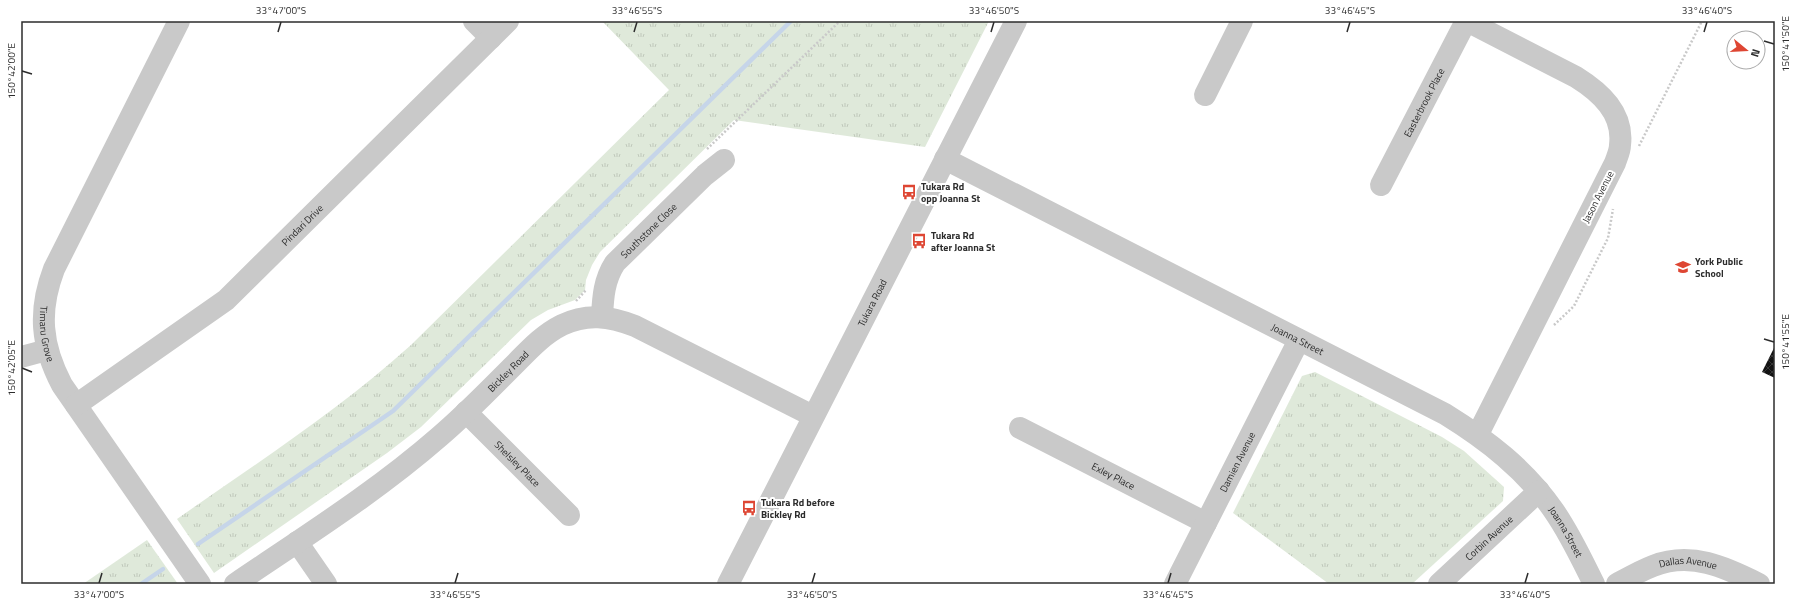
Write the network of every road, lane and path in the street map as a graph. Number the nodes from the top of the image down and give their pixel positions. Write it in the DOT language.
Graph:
graph roads {
  1 [pos="179,21"];
  2 [pos="474,21"];
  3 [pos="508,21"];
  4 [pos="840,21"];
  5 [pos="1016,21"];
  6 [pos="1242,21"];
  7 [pos="1466,21"];
  8 [pos="491,38"];
  9 [pos="1205,95"];
  10 [pos="715,156"];
  11 [pos="945,159"];
  12 [pos="1382,185"];
  13 [pos="588,286"];
  14 [pos="571,303"];
  15 [pos="602,316"];
  16 [pos="1299,340"];
  17 [pos="47,350"];
  18 [pos="21,357"];
  19 [pos="76,405"];
  20 [pos="466,412"];
  21 [pos="813,416"];
  22 [pos="1020,428"];
  23 [pos="1478,434"];
  24 [pos="1539,491"];
  25 [pos="569,515"];
  26 [pos="1206,523"];
  27 [pos="297,542"];
  28 [pos="200,584"];
  29 [pos="235,584"];
  30 [pos="326,584"];
  31 [pos="728,584"];
  32 [pos="1175,584"];
  33 [pos="1439,584"];
  34 [pos="1594,584"];
  35 [pos="1617,584"];
  36 [pos="1759,584"];
  1 -- 17 [label="street, Timaru Grove"];
  2 -- 8 [label="street"];
  3 -- 8 [label="street, Pindari Drive"];
  4 -- 10 [label="path"];
  5 -- 11 [label="street, Tukara Road"];
  6 -- 9 [label="street"];
  7 -- 12 [label="street, Easterbrook Place"];
  7 -- 23 [label="street, Jason Avenue"];
  8 -- 19 [label="street, Pindari Drive"];
  10 -- 15 [label="street, Southstone Close"];
  11 -- 16 [label="street, Joanna Street"];
  11 -- 21 [label="street, Tukara Road"];
  13 -- 14 [label="path"];
  15 -- 20 [label="street, Bickley Road"];
  15 -- 21 [label="street, Bickley Road"];
  16 -- 23 [label="street, Joanna Street"];
  16 -- 26 [label="street, Damien Avenue"];
  17 -- 18 [label="street"];
  17 -- 19 [label="street, Timaru Grove"];
  19 -- 28 [label="street, Timaru Grove"];
  20 -- 25 [label="street, Shelsley Place"];
  20 -- 27 [label="street, Bickley Road"];
  21 -- 31 [label="street, Tukara Road"];
  22 -- 26 [label="street, Exley Place"];
  23 -- 24 [label="street, Joanna Street"];
  24 -- 33 [label="street, Corbin Avenue"];
  24 -- 34 [label="street, Joanna Street"];
  26 -- 32 [label="street, Damien Avenue"];
  27 -- 29 [label="street, Bickley Road"];
  27 -- 30 [label="street"];
  35 -- 36 [label="street, Dallas Avenue"];
}
